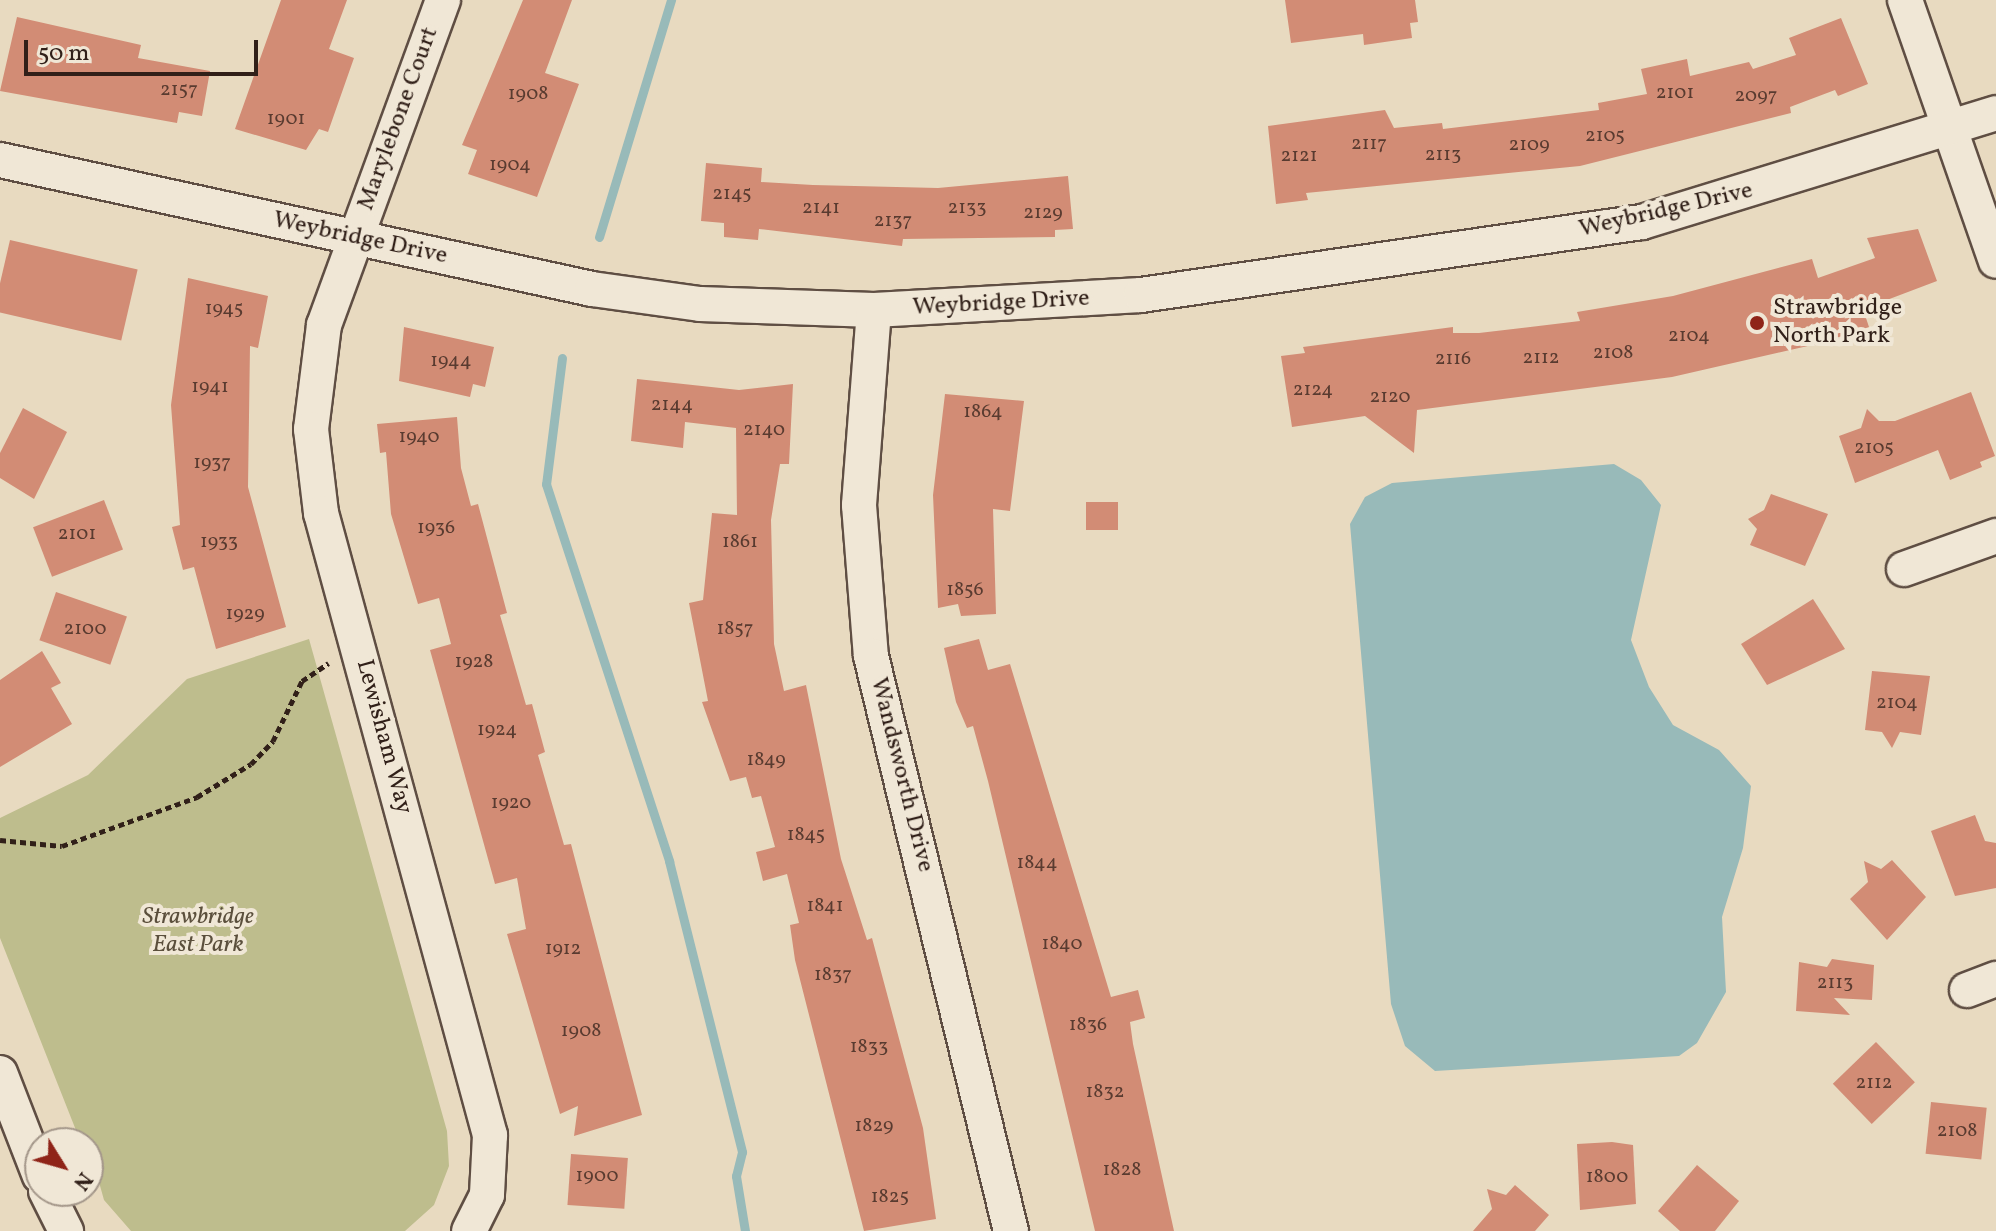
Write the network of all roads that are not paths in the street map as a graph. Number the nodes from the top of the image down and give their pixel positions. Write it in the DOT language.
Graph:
graph roads {
  1 [pos="443,0"];
  2 [pos="1905,0"];
  3 [pos="1996,113"];
  4 [pos="1949,131"];
  5 [pos="0,160"];
  6 [pos="354,239"];
  7 [pos="1996,261"];
  8 [pos="874,310"];
  9 [pos="1996,536"];
  10 [pos="1904,569"];
  11 [pos="0,1073"];
  12 [pos="24,1135"];
  13 [pos="54,1207"];
  14 [pos="66,1231"];
  15 [pos="469,1231"];
  16 [pos="1011,1231"];
  1 -- 6 [label="street, Marylebone Court"];
  2 -- 4 [label="street"];
  3 -- 4 [label="street, Weybridge Drive"];
  4 -- 7 [label="street"];
  4 -- 8 [label="street, Weybridge Drive"];
  5 -- 6 [label="street, Weybridge Drive"];
  6 -- 8 [label="street, Weybridge Drive"];
  6 -- 15 [label="street, Lewisham Way"];
  8 -- 16 [label="street, Wandsworth Drive"];
  9 -- 10 [label="street"];
  11 -- 12 [label="street"];
  13 -- 14 [label="street"];
}
